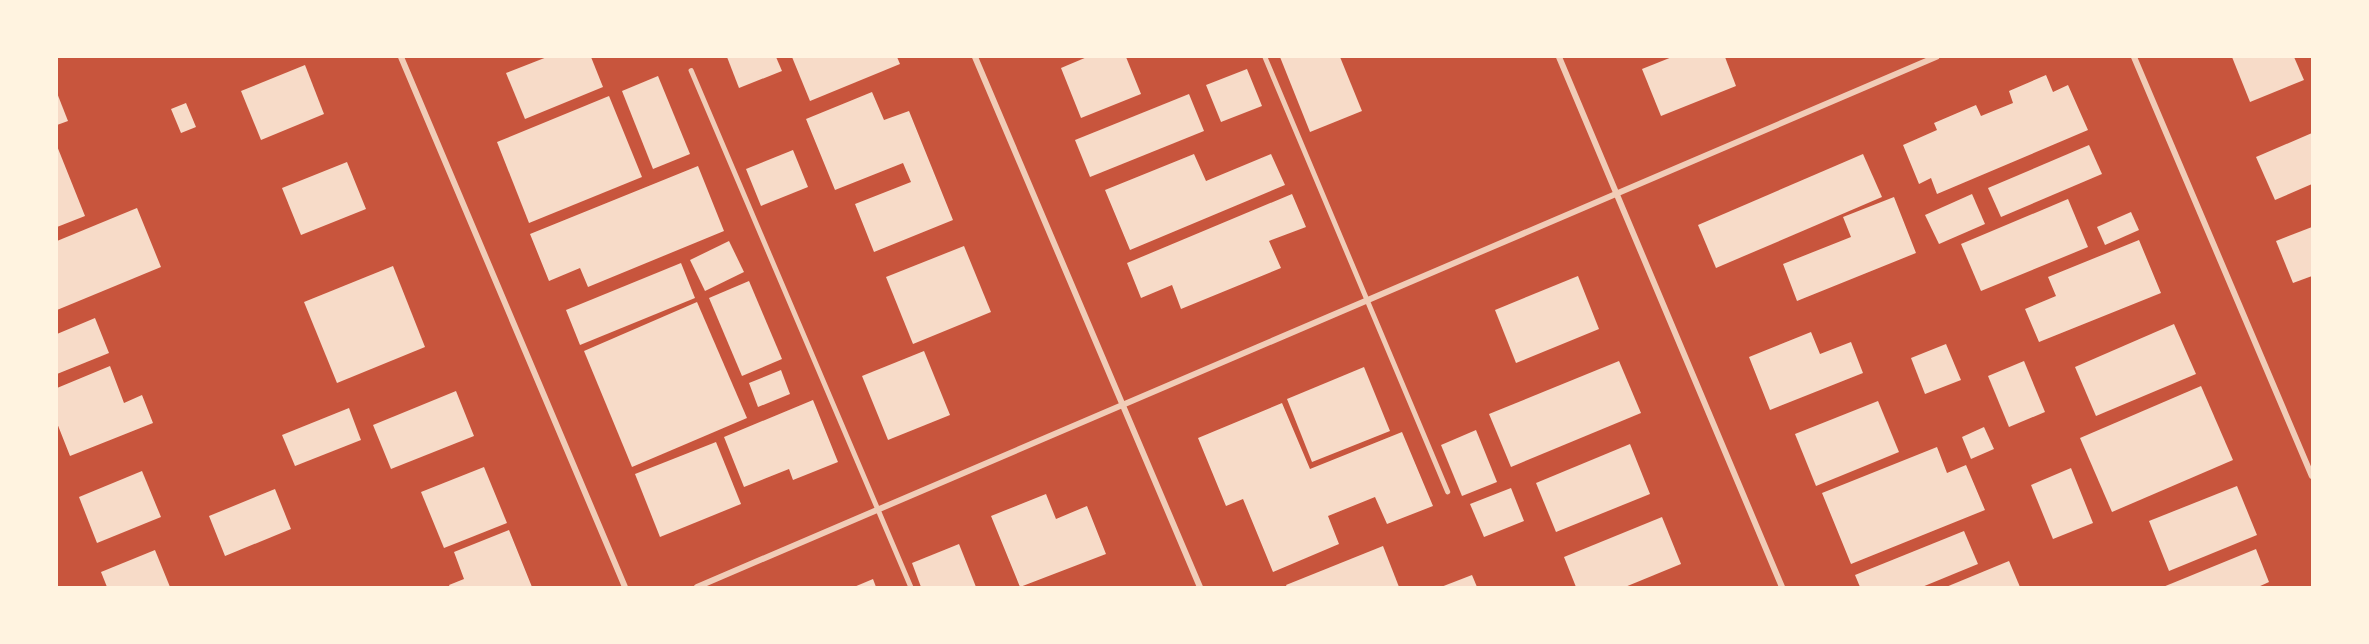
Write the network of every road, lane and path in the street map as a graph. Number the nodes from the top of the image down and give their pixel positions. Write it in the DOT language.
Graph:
graph roads {
  1 [pos="401,57"];
  2 [pos="975,57"];
  3 [pos="1265,57"];
  4 [pos="1559,57"];
  5 [pos="1936,57"];
  6 [pos="2134,57"];
  7 [pos="691,70"];
  8 [pos="1617,194"];
  9 [pos="1367,301"];
  10 [pos="1123,405"];
  11 [pos="2312,476"];
  12 [pos="1447,491"];
  13 [pos="878,510"];
  14 [pos="625,587"];
  15 [pos="697,587"];
  16 [pos="911,587"];
  17 [pos="1200,587"];
  18 [pos="1782,587"];
  1 -- 14 [label="street"];
  2 -- 10 [label="street"];
  3 -- 9 [label="lane"];
  4 -- 8 [label="street"];
  5 -- 8 [label="street"];
  6 -- 11 [label="street"];
  7 -- 13 [label="lane"];
  8 -- 9 [label="street"];
  8 -- 18 [label="street"];
  9 -- 10 [label="street"];
  9 -- 12 [label="lane"];
  10 -- 13 [label="street"];
  10 -- 17 [label="street"];
  13 -- 15 [label="street"];
  13 -- 16 [label="lane"];
}
